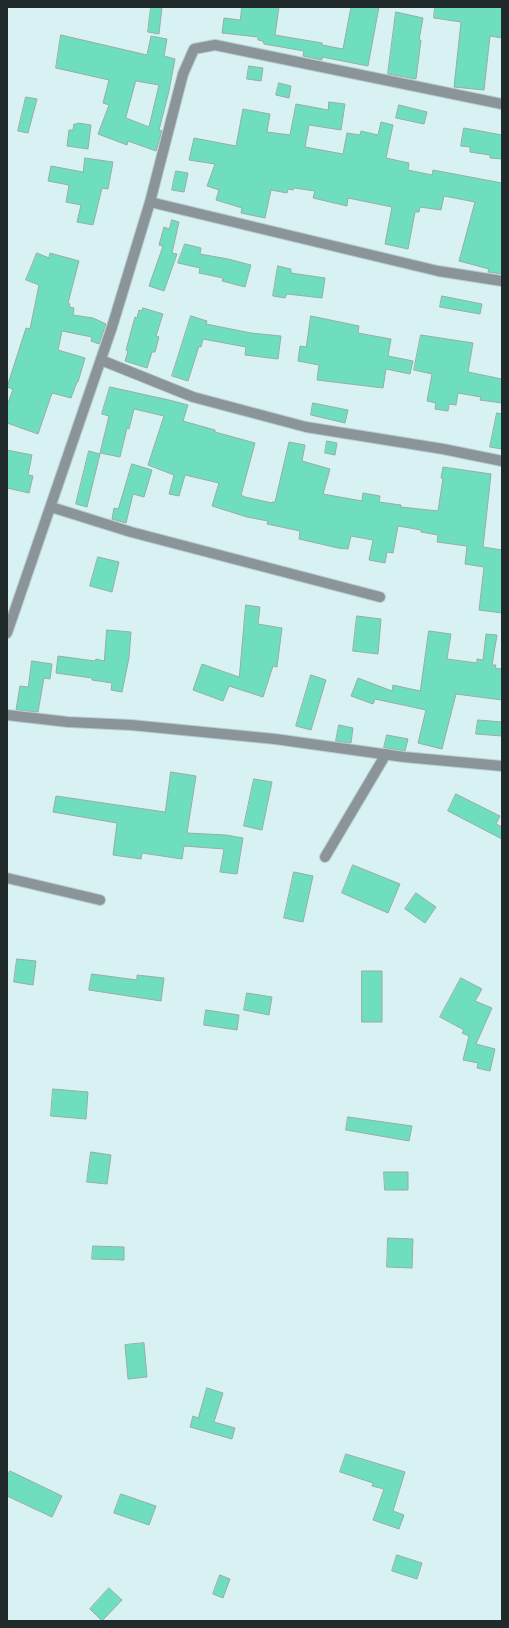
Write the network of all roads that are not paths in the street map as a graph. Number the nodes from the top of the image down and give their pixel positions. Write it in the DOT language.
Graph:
graph roads {
  1 [pos="502,104"];
  2 [pos="150,202"];
  3 [pos="502,281"];
  4 [pos="101,360"];
  5 [pos="502,461"];
  6 [pos="50,507"];
  7 [pos="380,597"];
  8 [pos="7,633"];
  9 [pos="7,715"];
  10 [pos="386,754"];
  11 [pos="502,766"];
  12 [pos="325,857"];
  13 [pos="7,878"];
  14 [pos="100,900"];
  1 -- 2 [label="street"];
  2 -- 3 [label="street"];
  2 -- 4 [label="street"];
  4 -- 5 [label="street"];
  4 -- 6 [label="street"];
  6 -- 7 [label="street"];
  6 -- 8 [label="street"];
  9 -- 10 [label="street"];
  10 -- 11 [label="street"];
  10 -- 12 [label="street"];
  13 -- 14 [label="street"];
}
